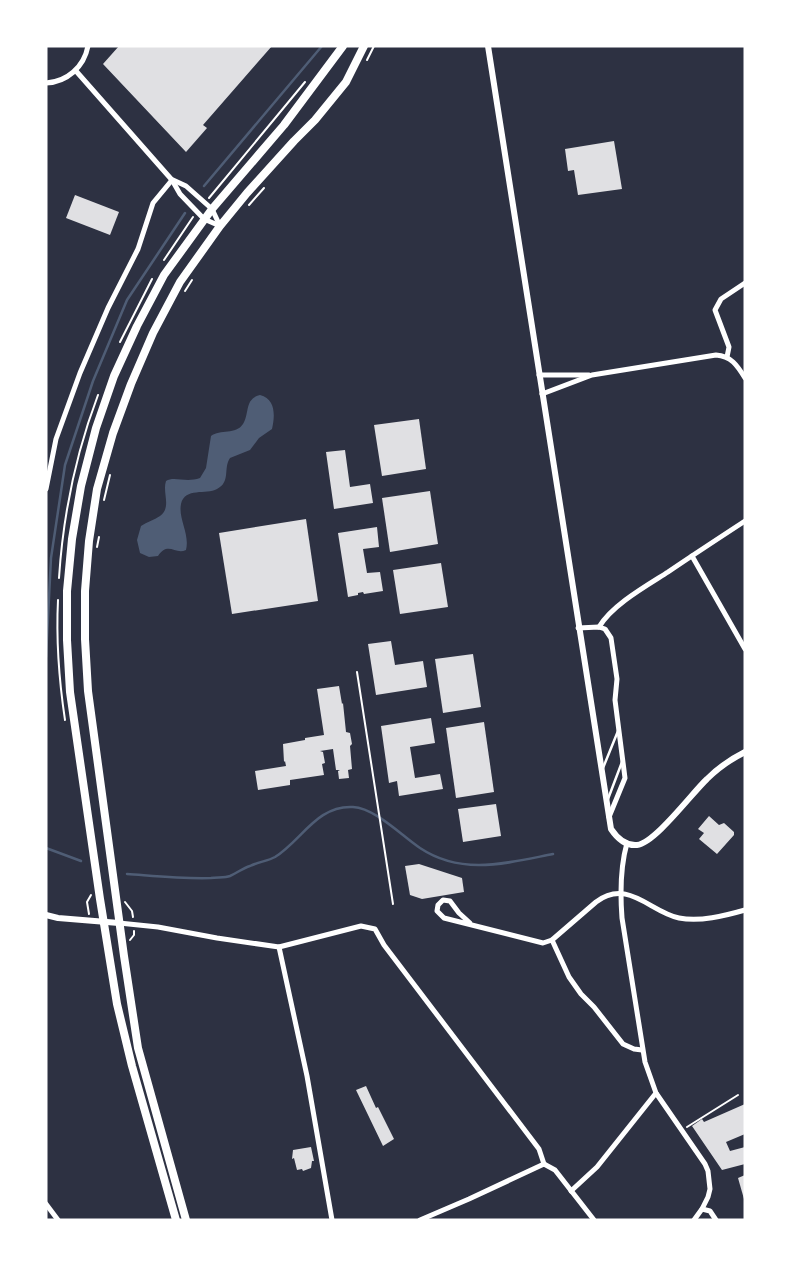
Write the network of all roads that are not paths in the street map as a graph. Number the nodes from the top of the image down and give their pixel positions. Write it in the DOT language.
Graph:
graph roads {
  1 [pos="88,46"];
  2 [pos="343,46"];
  3 [pos="364,46"];
  4 [pos="488,46"];
  5 [pos="76,71"];
  6 [pos="46,82"];
  7 [pos="172,180"];
  8 [pos="212,209"];
  9 [pos="204,219"];
  10 [pos="220,226"];
  11 [pos="745,283"];
  12 [pos="727,357"];
  13 [pos="539,375"];
  14 [pos="592,375"];
  15 [pos="745,378"];
  16 [pos="542,394"];
  17 [pos="46,489"];
  18 [pos="745,521"];
  19 [pos="692,556"];
  20 [pos="599,627"];
  21 [pos="578,628"];
  22 [pos="745,649"];
  23 [pos="620,728"];
  24 [pos="745,752"];
  25 [pos="624,758"];
  26 [pos="601,773"];
  27 [pos="606,803"];
  28 [pos="608,820"];
  29 [pos="627,843"];
  30 [pos="620,894"];
  31 [pos="745,910"];
  32 [pos="46,915"];
  33 [pos="104,922"];
  34 [pos="120,923"];
  35 [pos="470,923"];
  36 [pos="552,940"];
  37 [pos="279,947"];
  38 [pos="642,1050"];
  39 [pos="656,1093"];
  40 [pos="544,1164"];
  41 [pos="571,1191"];
  42 [pos="46,1204"];
  43 [pos="702,1209"];
  44 [pos="58,1220"];
  45 [pos="176,1220"];
  46 [pos="186,1220"];
  47 [pos="332,1220"];
  48 [pos="420,1220"];
  49 [pos="594,1220"];
  50 [pos="694,1220"];
  51 [pos="716,1220"];
  1 -- 5 [label="street"];
  2 -- 8 [label="main road"];
  3 -- 10 [label="main road"];
  4 -- 13 [label="street"];
  5 -- 6 [label="street"];
  5 -- 7 [label="street"];
  7 -- 8 [label="street"];
  7 -- 9 [label="street"];
  7 -- 17 [label="street"];
  8 -- 9 [label="main road"];
  8 -- 10 [label="street"];
  9 -- 10 [label="street"];
  9 -- 33 [label="main road"];
  10 -- 34 [label="main road"];
  11 -- 12 [label="street"];
  12 -- 14 [label="street"];
  12 -- 15 [label="street"];
  13 -- 14 [label="street"];
  13 -- 16 [label="street"];
  14 -- 16 [label="street"];
  16 -- 21 [label="street"];
  18 -- 19 [label="street"];
  19 -- 20 [label="street"];
  19 -- 22 [label="street"];
  20 -- 21 [label="street"];
  20 -- 23 [label="street"];
  21 -- 26 [label="street"];
  23 -- 25 [label="street"];
  23 -- 26 [label="lane"];
  24 -- 29 [label="street"];
  25 -- 27 [label="lane"];
  25 -- 28 [label="street"];
  26 -- 27 [label="street"];
  27 -- 28 [label="street"];
  28 -- 29 [label="street"];
  29 -- 30 [label="street"];
  30 -- 31 [label="street"];
  30 -- 36 [label="street"];
  30 -- 38 [label="street"];
  32 -- 33 [label="street"];
  33 -- 34 [label="street"];
  33 -- 45 [label="main road"];
  34 -- 37 [label="street"];
  34 -- 46 [label="main road"];
  35 -- 35 [label="street"];
  35 -- 36 [label="street"];
  36 -- 38 [label="street"];
  37 -- 40 [label="street"];
  37 -- 47 [label="street"];
  38 -- 39 [label="street"];
  39 -- 41 [label="street"];
  39 -- 43 [label="street"];
  40 -- 41 [label="street"];
  40 -- 48 [label="street"];
  41 -- 49 [label="street"];
  42 -- 44 [label="street"];
  43 -- 50 [label="street"];
  43 -- 51 [label="street"];
}
